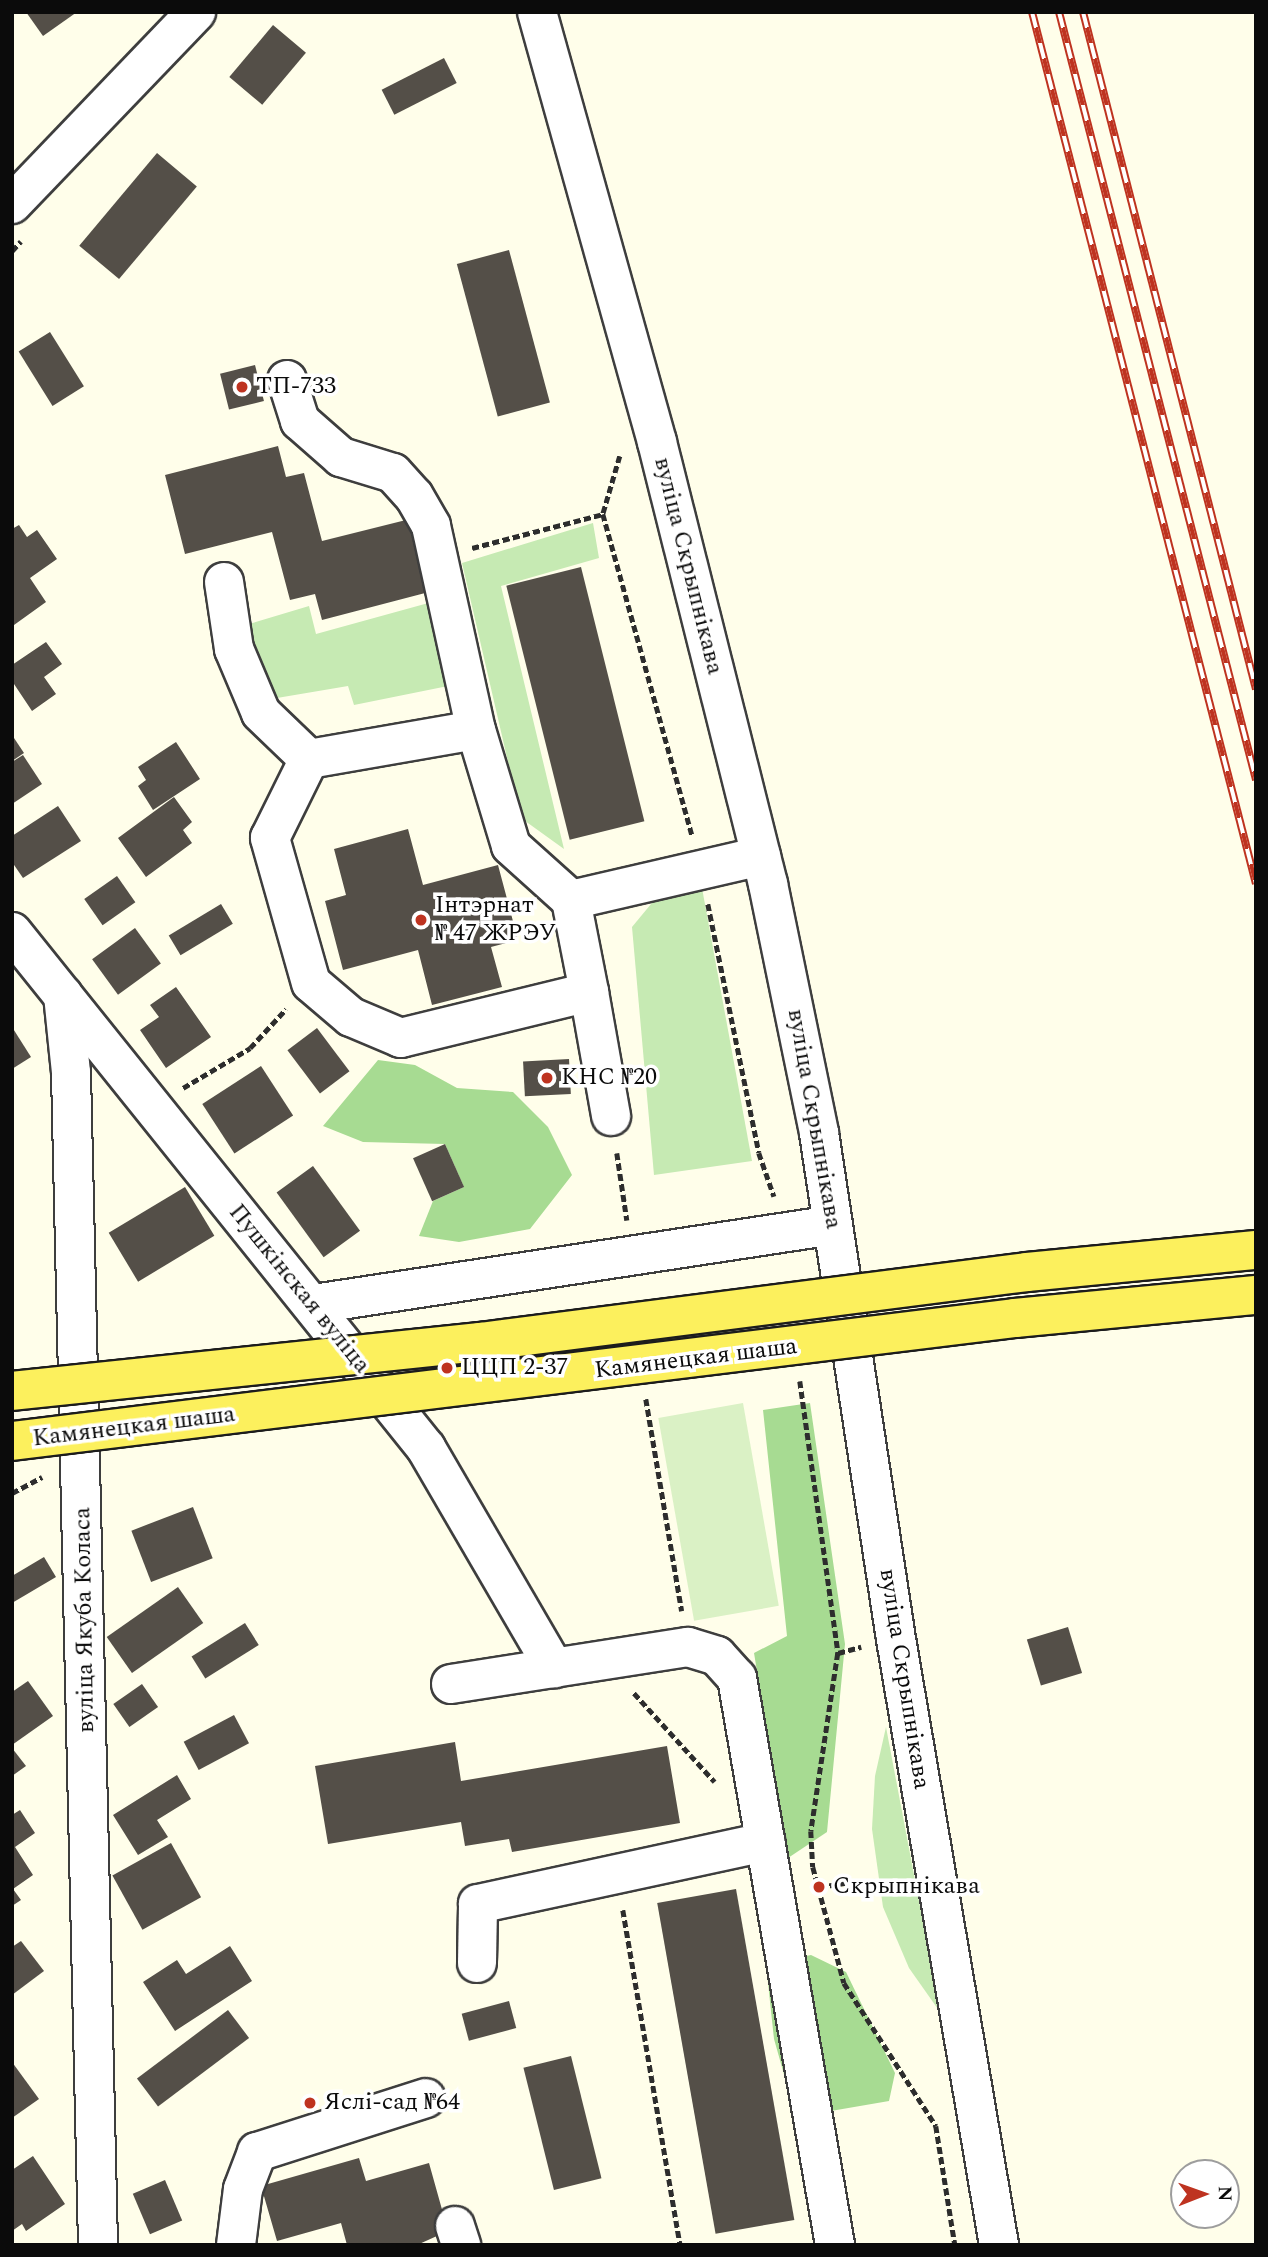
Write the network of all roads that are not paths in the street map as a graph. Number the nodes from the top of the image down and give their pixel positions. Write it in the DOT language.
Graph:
graph roads {
  1 [pos="537,12"];
  2 [pos="189,14"];
  3 [pos="12,204"];
  4 [pos="286,380"];
  5 [pos="224,582"];
  6 [pos="476,730"];
  7 [pos="309,760"];
  8 [pos="761,856"];
  9 [pos="570,900"];
  10 [pos="12,932"];
  11 [pos="589,992"];
  12 [pos="63,996"];
  13 [pos="611,1116"];
  14 [pos="833,1225"];
  15 [pos="1256,1250"];
  16 [pos="1256,1295"];
  17 [pos="314,1304"];
  18 [pos="12,1391"];
  19 [pos="12,1441"];
  20 [pos="554,1668"];
  21 [pos="451,1684"];
  22 [pos="765,1842"];
  23 [pos="477,1964"];
  24 [pos="426,2098"];
  25 [pos="98,2245"];
  26 [pos="236,2245"];
  27 [pos="835,2245"];
  28 [pos="999,2245"];
  1 -- 8 [label="street, вуліца Скрыпнікава"];
  2 -- 3 [label="street"];
  4 -- 6 [label="street"];
  5 -- 7 [label="street"];
  6 -- 7 [label="street"];
  6 -- 9 [label="street"];
  7 -- 11 [label="street"];
  8 -- 9 [label="street"];
  8 -- 14 [label="street, вуліца Скрыпнікава"];
  9 -- 11 [label="street"];
  10 -- 12 [label="street, Пушкінская вуліца"];
  11 -- 13 [label="street"];
  12 -- 17 [label="street, Пушкінская вуліца"];
  12 -- 25 [label="street, вуліца Якуба Коласа"];
  14 -- 17 [label="street"];
  14 -- 28 [label="street, вуліца Скрыпнікава"];
  15 -- 18 [label="main road, Камянецкая шаша, bridge"];
  16 -- 19 [label="main road, Камянецкая шаша, bridge"];
  17 -- 20 [label="street, Пушкінская вуліца"];
  20 -- 21 [label="street"];
  20 -- 22 [label="street"];
  22 -- 23 [label="street"];
  22 -- 27 [label="street"];
  24 -- 26 [label="street"];
}
